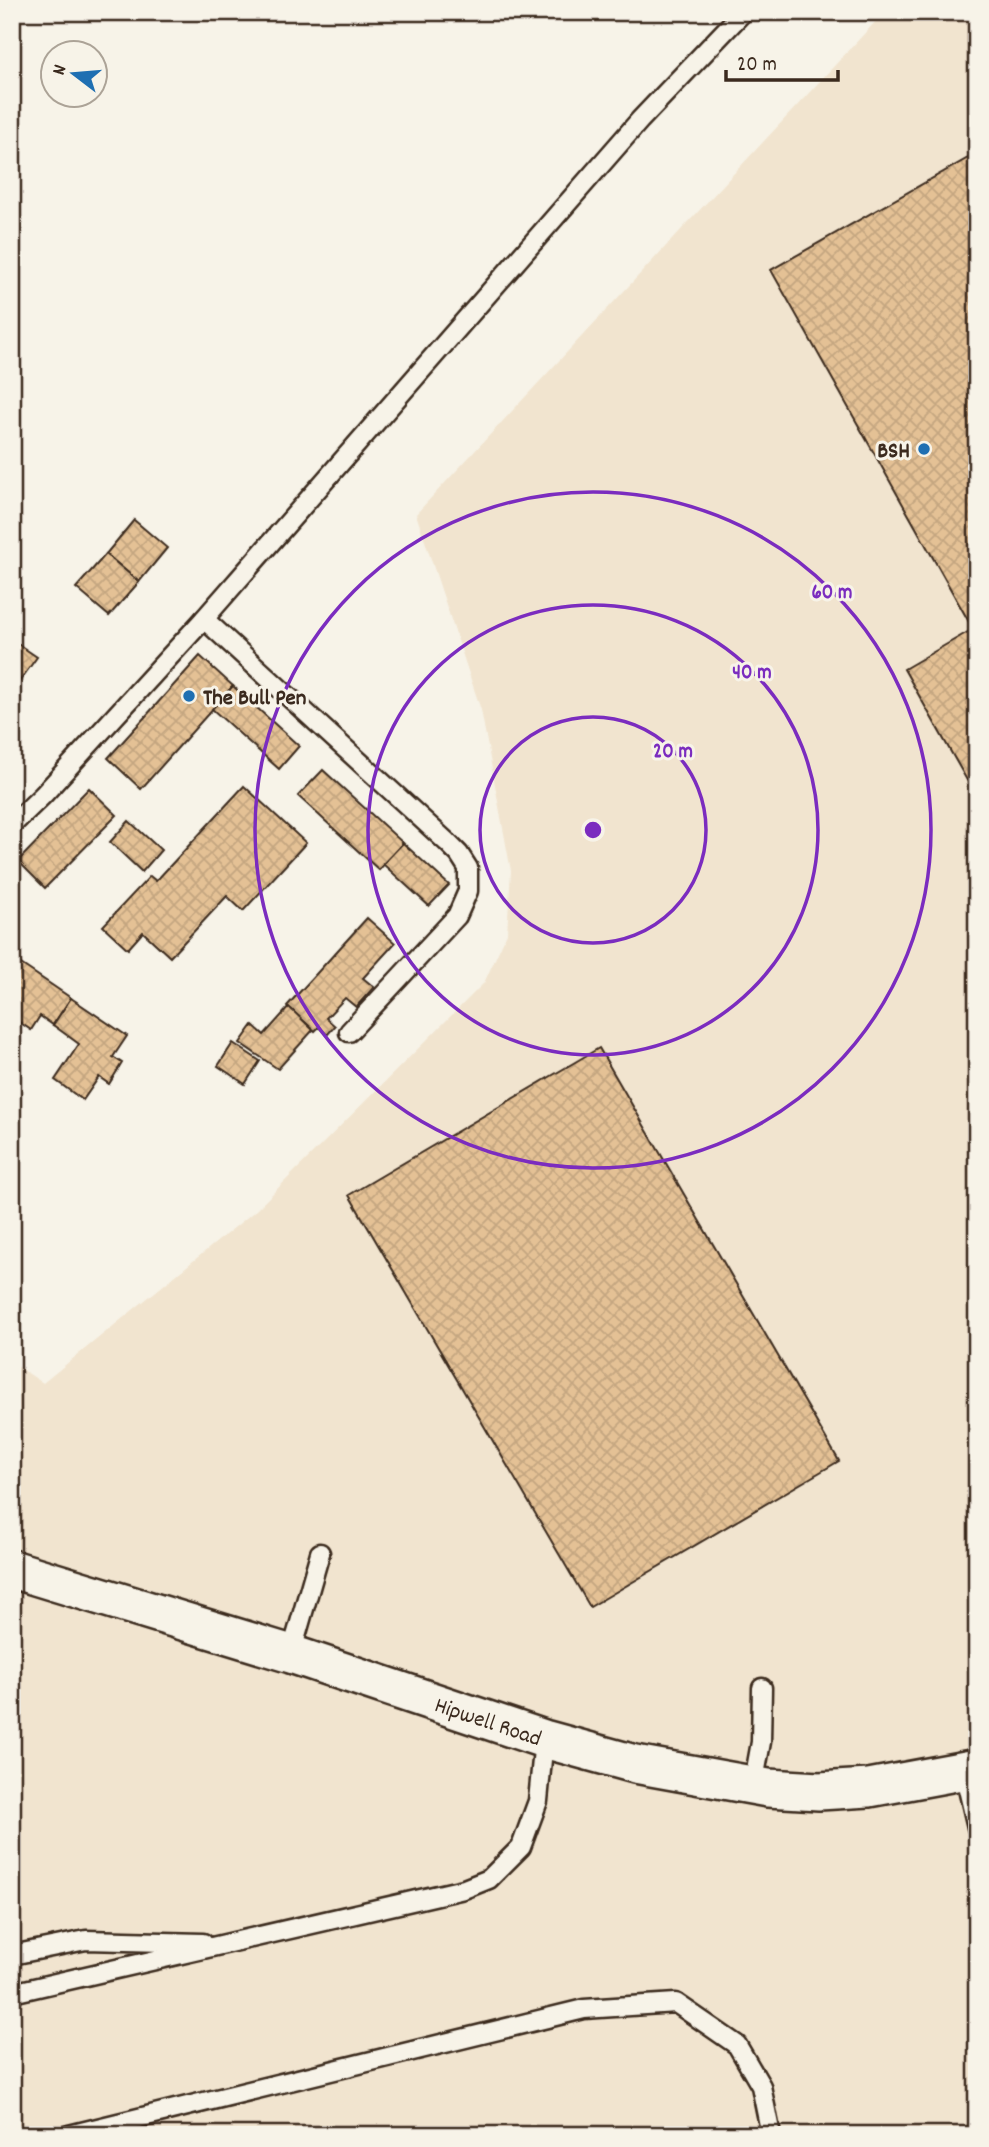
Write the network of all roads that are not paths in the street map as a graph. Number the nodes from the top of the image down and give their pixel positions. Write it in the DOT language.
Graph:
graph roads {
  1 [pos="743,12"];
  2 [pos="204,619"];
  3 [pos="12,825"];
  4 [pos="349,1031"];
  5 [pos="320,1553"];
  6 [pos="12,1569"];
  7 [pos="291,1654"];
  8 [pos="762,1688"];
  9 [pos="544,1739"];
  10 [pos="970,1770"];
  11 [pos="753,1786"];
  12 [pos="977,1827"];
  13 [pos="230,1944"];
  14 [pos="12,1955"];
  15 [pos="12,1993"];
  16 [pos="69,2135"];
  17 [pos="771,2135"];
  1 -- 2 [label="lane"];
  2 -- 3 [label="lane"];
  2 -- 4 [label="lane"];
  5 -- 7 [label="lane"];
  6 -- 7 [label="street, Hipwell Road"];
  7 -- 9 [label="street, Hipwell Road"];
  8 -- 11 [label="lane"];
  9 -- 11 [label="street, Hipwell Road"];
  9 -- 13 [label="lane"];
  10 -- 11 [label="street, Hipwell Road"];
  10 -- 12 [label="lane"];
  13 -- 14 [label="lane"];
  13 -- 15 [label="lane"];
  16 -- 17 [label="lane"];
}
